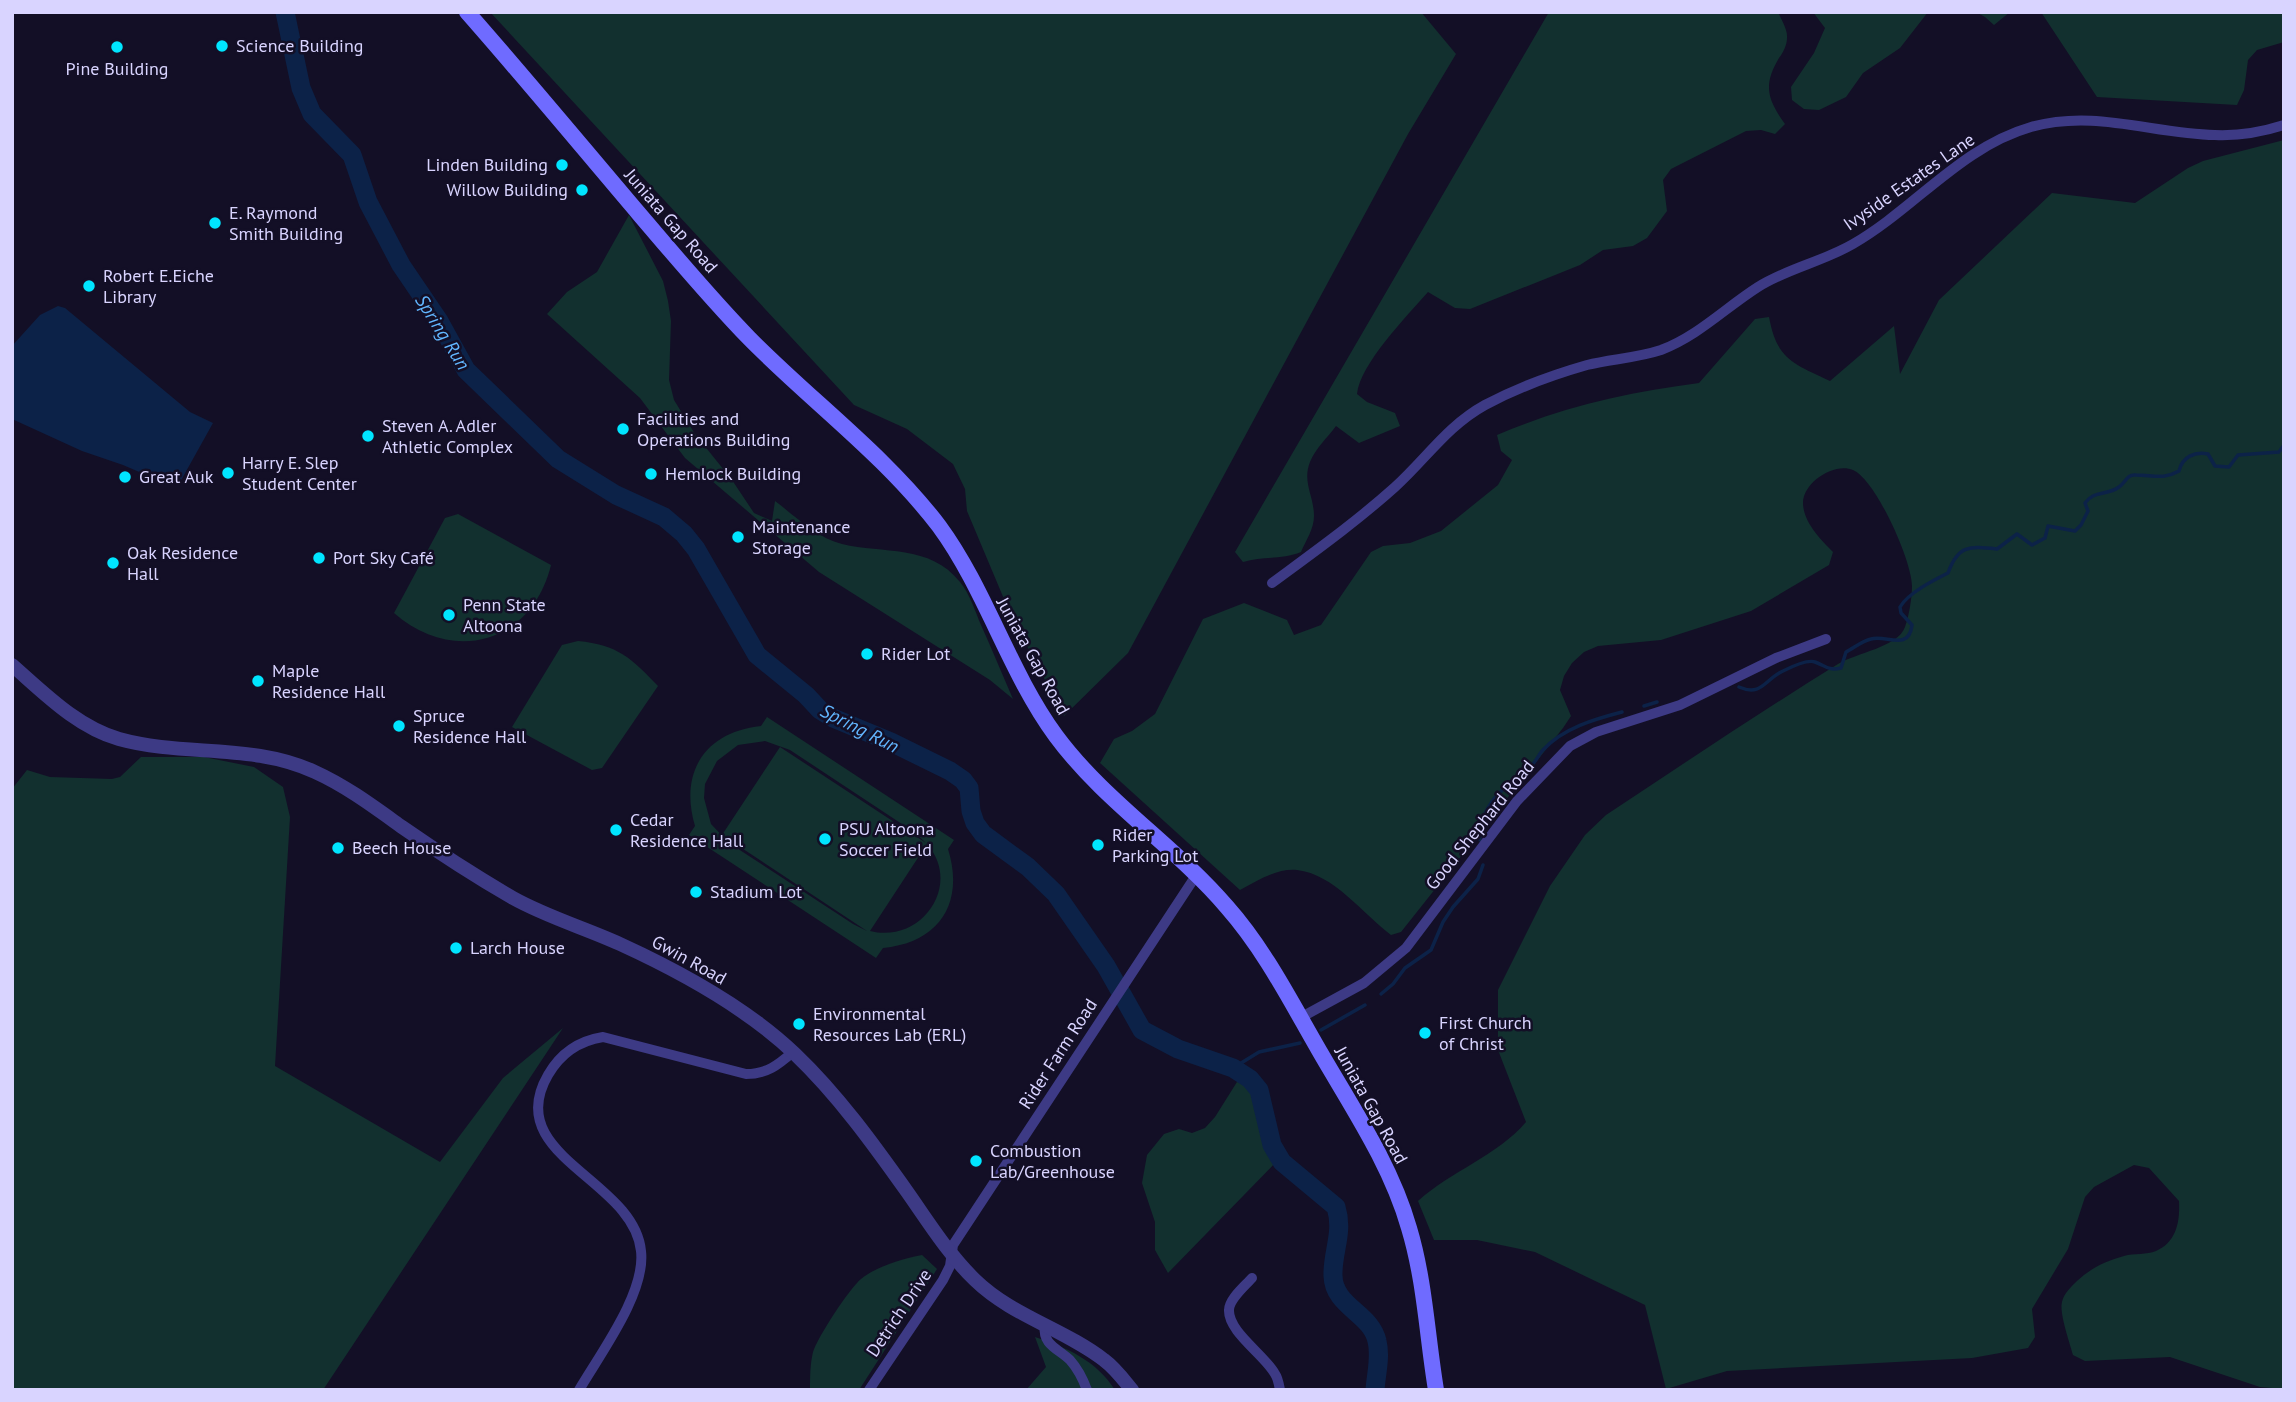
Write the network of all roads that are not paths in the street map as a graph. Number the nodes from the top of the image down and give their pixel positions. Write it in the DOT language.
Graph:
graph roads {
  1 [pos="467,12"];
  2 [pos="2284,125"];
  3 [pos="1272,583"];
  4 [pos="1826,639"];
  5 [pos="12,665"];
  6 [pos="1197,874"];
  7 [pos="1300,1018"];
  8 [pos="793,1052"];
  9 [pos="951,1254"];
  10 [pos="1252,1278"];
  11 [pos="1045,1326"];
  12 [pos="579,1390"];
  13 [pos="869,1390"];
  14 [pos="1087,1390"];
  15 [pos="1132,1390"];
  16 [pos="1280,1390"];
  17 [pos="1436,1390"];
  1 -- 6 [label="main road, Juniata Gap Road"];
  2 -- 3 [label="street, Ivyside Estates Lane"];
  4 -- 7 [label="street, Good Shephard Road"];
  5 -- 8 [label="street, Gwin Road"];
  6 -- 7 [label="main road, Juniata Gap Road"];
  6 -- 9 [label="street, Rider Farm Road"];
  7 -- 17 [label="main road, Juniata Gap Road"];
  8 -- 9 [label="street, Gwin Road"];
  8 -- 12 [label="street"];
  9 -- 11 [label="street, Gwin Road"];
  9 -- 13 [label="street, Detrich Drive"];
  10 -- 16 [label="street"];
  11 -- 14 [label="street"];
  11 -- 15 [label="street, Gwin Road"];
}
